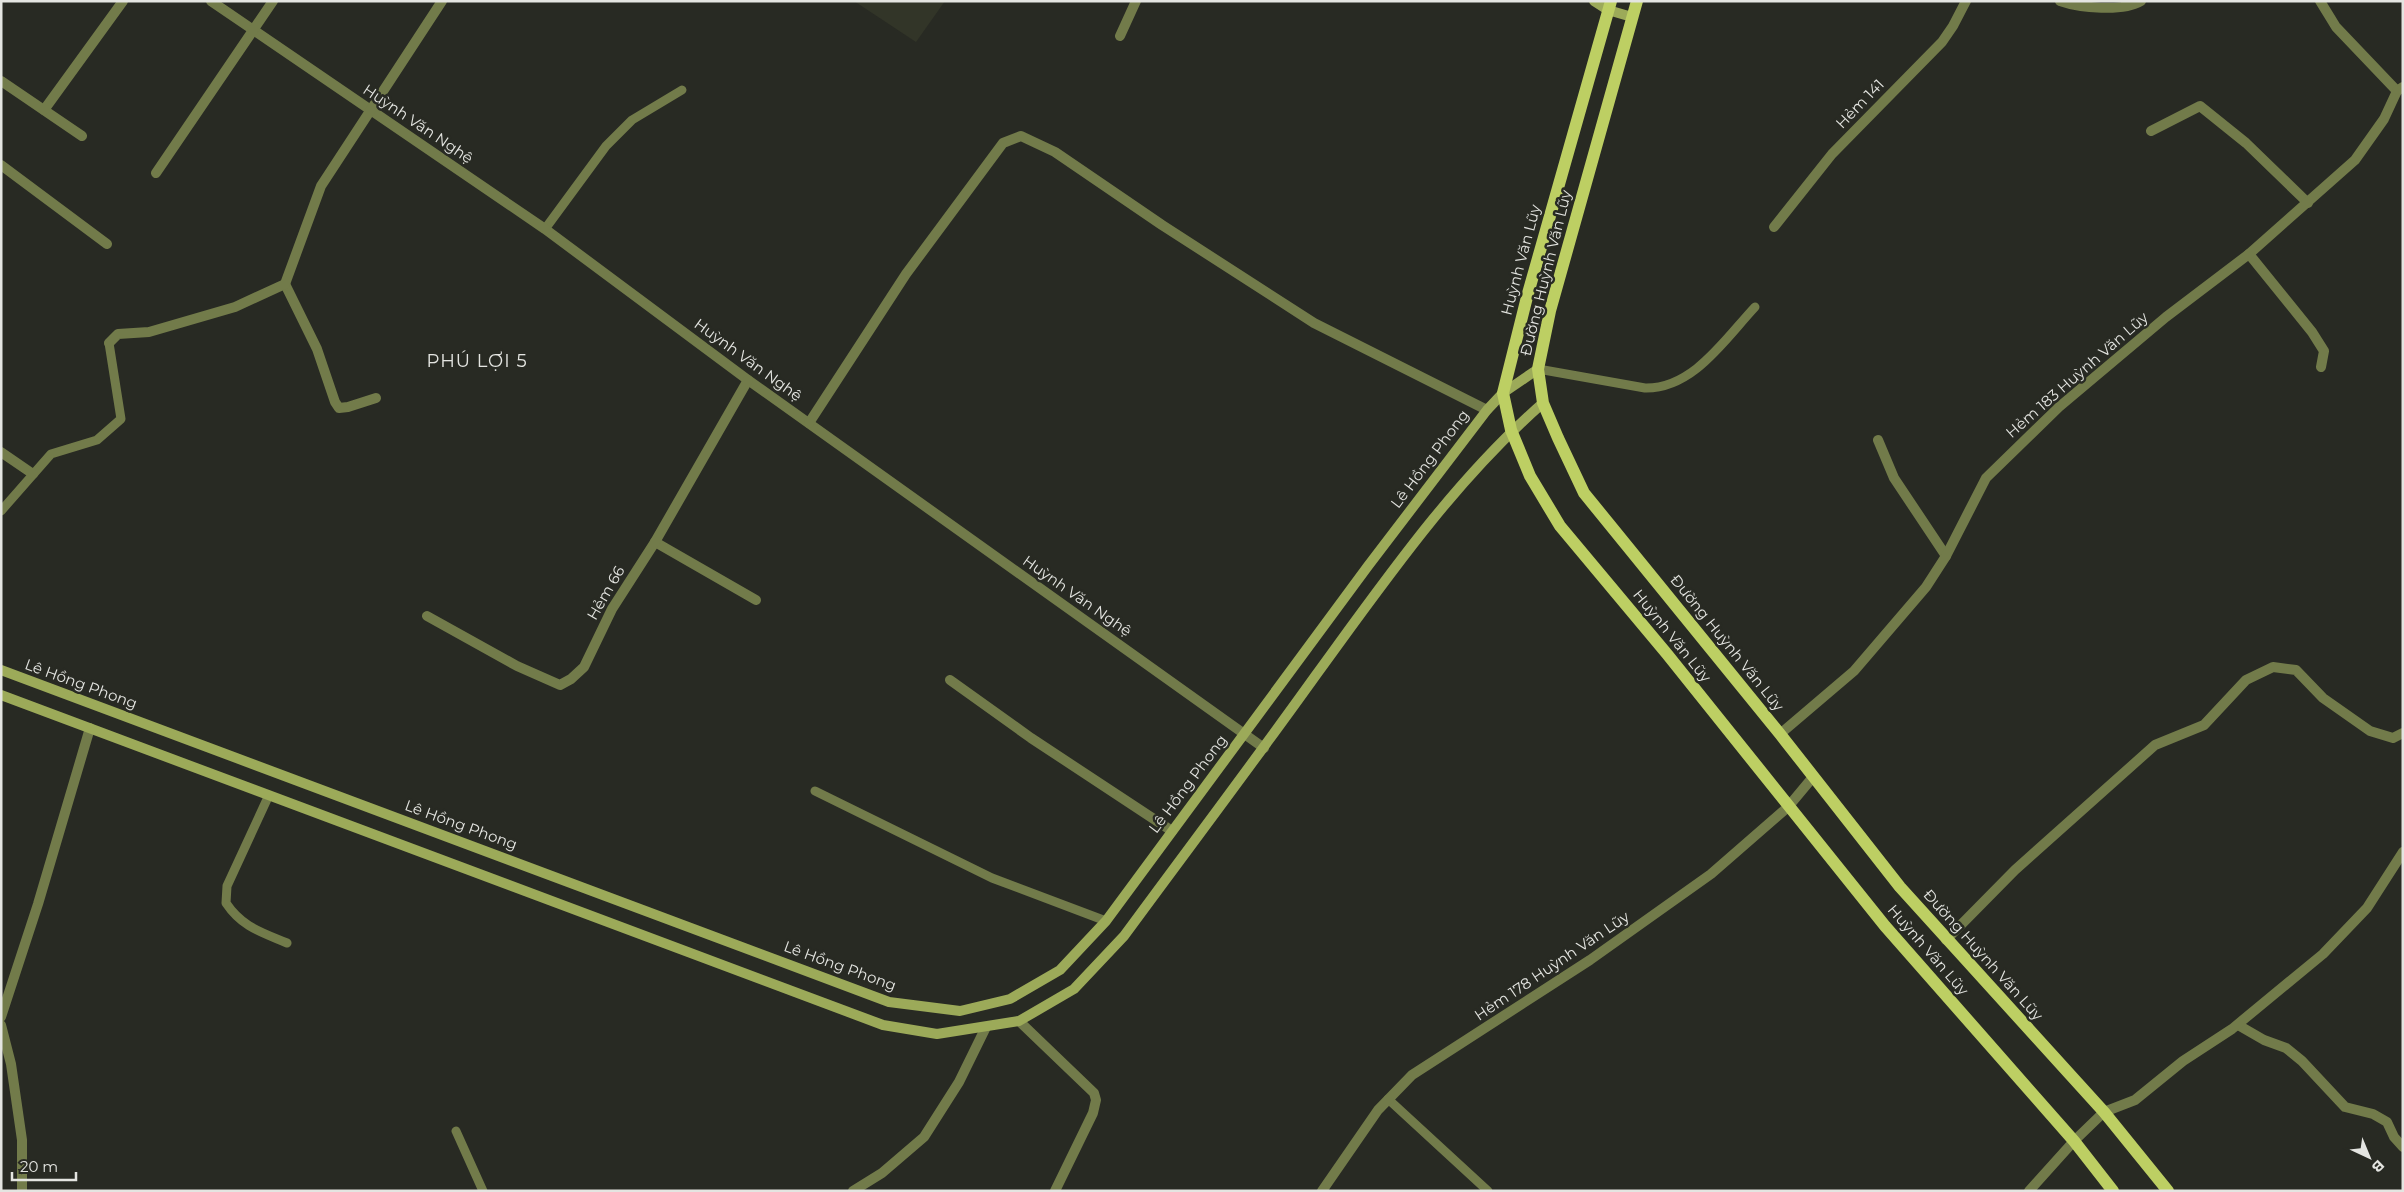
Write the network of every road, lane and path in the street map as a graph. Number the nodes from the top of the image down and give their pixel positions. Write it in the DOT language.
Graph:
graph roads {
  1 [pos="123,1"];
  2 [pos="211,1"];
  3 [pos="274,1"];
  4 [pos="442,1"];
  5 [pos="1136,1"];
  6 [pos="1594,1"];
  7 [pos="1637,1"];
  8 [pos="1966,1"];
  9 [pos="2060,1"];
  10 [pos="2141,1"];
  11 [pos="2320,1"];
  12 [pos="1609,6"];
  13 [pos="1632,18"];
  14 [pos="254,31"];
  15 [pos="1120,36"];
  16 [pos="1,81"];
  17 [pos="2400,89"];
  18 [pos="682,90"];
  19 [pos="44,110"];
  20 [pos="371,110"];
  21 [pos="2151,131"];
  22 [pos="82,136"];
  23 [pos="1,166"];
  24 [pos="156,173"];
  25 [pos="2308,204"];
  26 [pos="1774,227"];
  27 [pos="544,229"];
  28 [pos="107,244"];
  29 [pos="2249,254"];
  30 [pos="285,284"];
  31 [pos="1755,307"];
  32 [pos="109,343"];
  33 [pos="2321,367"];
  34 [pos="1538,369"];
  35 [pos="748,380"];
  36 [pos="1503,393"];
  37 [pos="376,398"];
  38 [pos="1543,403"];
  39 [pos="1486,410"];
  40 [pos="810,423"];
  41 [pos="1511,430"];
  42 [pos="1878,440"];
  43 [pos="1,452"];
  44 [pos="33,474"];
  45 [pos="1,511"];
  46 [pos="655,542"];
  47 [pos="1946,556"];
  48 [pos="756,600"];
  49 [pos="427,616"];
  50 [pos="1,670"];
  51 [pos="950,680"];
  52 [pos="1,695"];
  53 [pos="90,728"];
  54 [pos="2403,733"];
  55 [pos="1245,734"];
  56 [pos="1780,734"];
  57 [pos="1264,748"];
  58 [pos="1813,776"];
  59 [pos="815,792"];
  60 [pos="269,795"];
  61 [pos="1788,807"];
  62 [pos="1172,831"];
  63 [pos="2403,852"];
  64 [pos="1106,921"];
  65 [pos="1946,940"];
  66 [pos="287,942"];
  67 [pos="1,1017"];
  68 [pos="1019,1021"];
  69 [pos="2238,1024"];
  70 [pos="1,1025"];
  71 [pos="986,1027"];
  72 [pos="1388,1099"];
  73 [pos="2104,1112"];
  74 [pos="456,1130"];
  75 [pos="2074,1141"];
  76 [pos="2403,1147"];
  77 [pos="1323,1190"];
  78 [pos="22,1191"];
  79 [pos="483,1191"];
  80 [pos="853,1191"];
  81 [pos="1055,1191"];
  82 [pos="1488,1191"];
  83 [pos="2029,1191"];
  84 [pos="2113,1191"];
  85 [pos="2168,1191"];
  1 -- 19 [label="street"];
  2 -- 14 [label="street, Huỳnh Văn Nghệ"];
  3 -- 14 [label="street"];
  4 -- 20 [label="street"];
  5 -- 15 [label="street"];
  6 -- 12 [label="street"];
  7 -- 13 [label="main road"];
  8 -- 26 [label="street, Hẻm 141"];
  9 -- 10 [label="street"];
  11 -- 17 [label="street"];
  12 -- 13 [label="street"];
  12 -- 36 [label="main road, Huỳnh Văn Lũy"];
  13 -- 34 [label="main road, Đường Huỳnh Văn Lũy"];
  14 -- 20 [label="street, Huỳnh Văn Nghệ"];
  14 -- 24 [label="street"];
  16 -- 19 [label="street"];
  17 -- 25 [label="street, Hẻm 183 Huỳnh Văn Lũy"];
  18 -- 27 [label="lane"];
  19 -- 22 [label="street"];
  20 -- 27 [label="street, Huỳnh Văn Nghệ"];
  20 -- 30 [label="street"];
  21 -- 25 [label="street"];
  23 -- 28 [label="street"];
  25 -- 29 [label="street, Hẻm 183 Huỳnh Văn Lũy"];
  27 -- 35 [label="street, Huỳnh Văn Nghệ"];
  29 -- 33 [label="street"];
  29 -- 47 [label="street, Hẻm 183 Huỳnh Văn Lũy"];
  30 -- 32 [label="street"];
  30 -- 37 [label="street"];
  31 -- 34 [label="lane"];
  32 -- 44 [label="lane"];
  34 -- 36 [label="street, Lê Hồng Phong"];
  34 -- 38 [label="main road, Đường Huỳnh Văn Lũy"];
  35 -- 40 [label="street, Huỳnh Văn Nghệ"];
  35 -- 46 [label="street, Hẻm 66"];
  36 -- 39 [label="street, Lê Hồng Phong"];
  36 -- 41 [label="main road, Huỳnh Văn Lũy"];
  38 -- 41 [label="street"];
  38 -- 56 [label="main road, Đường Huỳnh Văn Lũy"];
  39 -- 40 [label="street"];
  39 -- 55 [label="street, Lê Hồng Phong"];
  40 -- 55 [label="street, Huỳnh Văn Nghệ"];
  41 -- 57 [label="street"];
  41 -- 61 [label="main road, Huỳnh Văn Lũy"];
  42 -- 47 [label="street"];
  43 -- 44 [label="street"];
  44 -- 45 [label="lane"];
  46 -- 48 [label="street"];
  46 -- 49 [label="street, Hẻm 66"];
  47 -- 56 [label="street, Hẻm 183 Huỳnh Văn Lũy"];
  50 -- 64 [label="street, Lê Hồng Phong"];
  51 -- 62 [label="street"];
  52 -- 53 [label="street"];
  53 -- 60 [label="street"];
  53 -- 67 [label="street"];
  54 -- 65 [label="street"];
  55 -- 57 [label="street, Huỳnh Văn Nghệ"];
  55 -- 62 [label="street, Lê Hồng Phong"];
  56 -- 58 [label="main road, Đường Huỳnh Văn Lũy"];
  57 -- 68 [label="street"];
  58 -- 61 [label="street, Hẻm 178 Huỳnh Văn Lũy"];
  58 -- 65 [label="main road, Đường Huỳnh Văn Lũy"];
  59 -- 64 [label="lane"];
  60 -- 66 [label="lane"];
  60 -- 71 [label="street"];
  61 -- 72 [label="street, Hẻm 178 Huỳnh Văn Lũy"];
  61 -- 75 [label="main road, Huỳnh Văn Lũy"];
  62 -- 64 [label="street, Lê Hồng Phong"];
  63 -- 69 [label="street"];
  65 -- 73 [label="main road, Đường Huỳnh Văn Lũy"];
  68 -- 71 [label="street"];
  68 -- 81 [label="street"];
  69 -- 73 [label="street"];
  69 -- 76 [label="street"];
  70 -- 78 [label="street"];
  71 -- 80 [label="street"];
  72 -- 77 [label="street, Hẻm 178 Huỳnh Văn Lũy"];
  72 -- 82 [label="lane"];
  73 -- 75 [label="street"];
  73 -- 85 [label="main road, Đường Huỳnh Văn Lũy"];
  74 -- 79 [label="lane"];
  75 -- 83 [label="street"];
  75 -- 84 [label="main road, Huỳnh Văn Lũy"];
}
